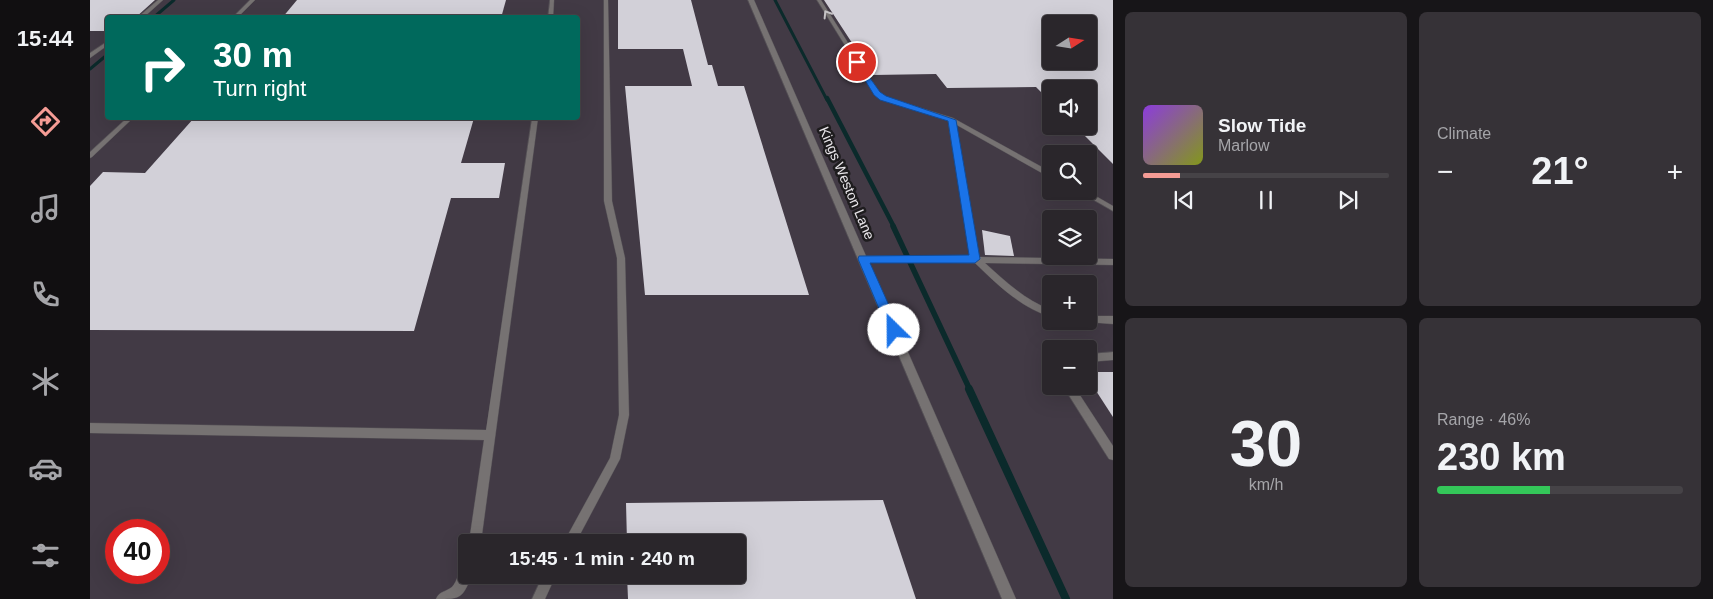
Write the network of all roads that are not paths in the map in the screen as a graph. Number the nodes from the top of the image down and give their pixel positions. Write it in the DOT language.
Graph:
graph roads {
  1 [pos="161,0"];
  2 [pos="253,0"];
  3 [pos="552,0"];
  4 [pos="606,0"];
  5 [pos="751,0"];
  6 [pos="819,0"];
  7 [pos="143,15"];
  8 [pos="237,15"];
  9 [pos="550,15"];
  10 [pos="105,44"];
  11 [pos="90,56"];
  12 [pos="128,120"];
  13 [pos="535,120"];
  14 [pos="952,120"];
  15 [pos="90,156"];
  16 [pos="1042,170"];
  17 [pos="1096,200"];
  18 [pos="1113,209"];
  19 [pos="863,259"];
  20 [pos="975,259"];
  21 [pos="1113,262"];
  22 [pos="1042,310"];
  23 [pos="1097,320"];
  24 [pos="1113,320"];
  25 [pos="1113,356"];
  26 [pos="1097,357"];
  27 [pos="1074,395"];
  28 [pos="90,428"];
  29 [pos="489,435"];
  30 [pos="1113,455"];
  31 [pos="476,534"];
  32 [pos="574,534"];
  33 [pos="461,584"];
  34 [pos="546,584"];
  35 [pos="442,599"];
  36 [pos="538,599"];
  37 [pos="1009,599"];
  1 -- 7 [label="lane"];
  2 -- 8 [label="lane"];
  3 -- 9 [label="lane"];
  4 -- 32 [label="lane"];
  5 -- 19 [label="street, Kings Weston Lane"];
  14 -- 6 [label="lane, one-way"];
  10 -- 11 [label="lane"];
  12 -- 15 [label="lane"];
  13 -- 29 [label="lane"];
  14 -- 16 [label="lane"];
  14 -- 20 [label="lane"];
  17 -- 18 [label="lane"];
  19 -- 20 [label="lane"];
  19 -- 37 [label="street, Kings Weston Lane"];
  20 -- 21 [label="lane"];
  20 -- 22 [label="lane"];
  23 -- 24 [label="lane"];
  25 -- 26 [label="lane"];
  27 -- 30 [label="lane"];
  28 -- 29 [label="lane"];
  29 -- 31 [label="lane"];
  33 -- 35 [label="lane"];
  34 -- 36 [label="lane"];
}
